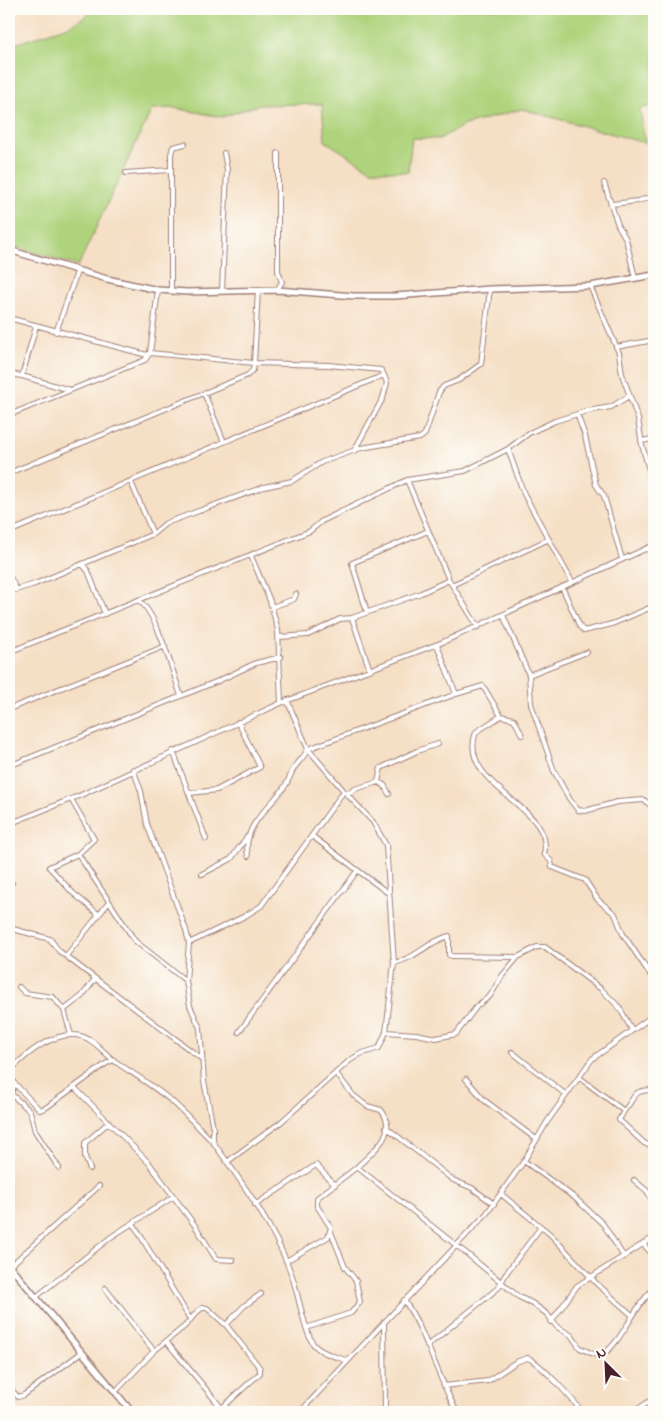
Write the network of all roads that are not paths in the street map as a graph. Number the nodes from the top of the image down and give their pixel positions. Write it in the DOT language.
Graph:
graph roads {
  1 [pos="185,144"];
  2 [pos="224,153"];
  3 [pos="278,153"];
  4 [pos="654,157"];
  5 [pos="654,166"];
  6 [pos="170,170"];
  7 [pos="126,173"];
  8 [pos="604,183"];
  9 [pos="654,196"];
  10 [pos="612,204"];
  11 [pos="9,250"];
  12 [pos="77,272"];
  13 [pos="654,275"];
  14 [pos="635,278"];
  15 [pos="590,286"];
  16 [pos="490,289"];
  17 [pos="158,290"];
  18 [pos="258,290"];
  19 [pos="277,290"];
  20 [pos="171,291"];
  21 [pos="222,291"];
  22 [pos="9,318"];
  23 [pos="36,326"];
  24 [pos="56,332"];
  25 [pos="654,340"];
  26 [pos="616,347"];
  27 [pos="150,353"];
  28 [pos="254,363"];
  29 [pos="9,374"];
  30 [pos="384,375"];
  31 [pos="22,376"];
  32 [pos="71,390"];
  33 [pos="204,393"];
  34 [pos="629,396"];
  35 [pos="577,414"];
  36 [pos="9,415"];
  37 [pos="654,439"];
  38 [pos="224,442"];
  39 [pos="641,442"];
  40 [pos="508,449"];
  41 [pos="354,451"];
  42 [pos="9,473"];
  43 [pos="407,480"];
  44 [pos="130,482"];
  45 [pos="654,487"];
  46 [pos="428,531"];
  47 [pos="9,532"];
  48 [pos="153,534"];
  49 [pos="547,540"];
  50 [pos="654,545"];
  51 [pos="648,548"];
  52 [pos="251,556"];
  53 [pos="622,559"];
  54 [pos="654,559"];
  55 [pos="82,564"];
  56 [pos="9,575"];
  57 [pos="449,580"];
  58 [pos="572,582"];
  59 [pos="452,585"];
  60 [pos="562,587"];
  61 [pos="16,589"];
  62 [pos="9,592"];
  63 [pos="296,594"];
  64 [pos="138,600"];
  65 [pos="654,600"];
  66 [pos="654,606"];
  67 [pos="272,607"];
  68 [pos="367,612"];
  69 [pos="105,614"];
  70 [pos="503,615"];
  71 [pos="352,618"];
  72 [pos="478,627"];
  73 [pos="279,637"];
  74 [pos="652,643"];
  75 [pos="437,645"];
  76 [pos="163,647"];
  77 [pos="654,651"];
  78 [pos="9,652"];
  79 [pos="587,652"];
  80 [pos="281,657"];
  81 [pos="654,663"];
  82 [pos="370,670"];
  83 [pos="654,670"];
  84 [pos="529,675"];
  85 [pos="456,694"];
  86 [pos="181,696"];
  87 [pos="287,700"];
  88 [pos="281,703"];
  89 [pos="9,709"];
  90 [pos="501,716"];
  91 [pos="238,722"];
  92 [pos="522,735"];
  93 [pos="438,744"];
  94 [pos="308,749"];
  95 [pos="173,751"];
  96 [pos="9,766"];
  97 [pos="133,769"];
  98 [pos="378,782"];
  99 [pos="190,793"];
  100 [pos="345,793"];
  101 [pos="389,794"];
  102 [pos="71,798"];
  103 [pos="654,808"];
  104 [pos="9,824"];
  105 [pos="249,835"];
  106 [pos="312,836"];
  107 [pos="206,839"];
  108 [pos="78,854"];
  109 [pos="248,856"];
  110 [pos="357,871"];
  111 [pos="202,874"];
  112 [pos="388,893"];
  113 [pos="109,902"];
  114 [pos="98,914"];
  115 [pos="9,928"];
  116 [pos="189,943"];
  117 [pos="66,956"];
  118 [pos="518,957"];
  119 [pos="394,962"];
  120 [pos="95,979"];
  121 [pos="654,980"];
  122 [pos="186,981"];
  123 [pos="19,987"];
  124 [pos="64,1010"];
  125 [pos="654,1015"];
  126 [pos="632,1030"];
  127 [pos="239,1032"];
  128 [pos="386,1032"];
  129 [pos="72,1035"];
  130 [pos="512,1052"];
  131 [pos="202,1059"];
  132 [pos="114,1060"];
  133 [pos="9,1070"];
  134 [pos="336,1073"];
  135 [pos="580,1078"];
  136 [pos="466,1079"];
  137 [pos="14,1083"];
  138 [pos="74,1087"];
  139 [pos="654,1090"];
  140 [pos="10,1094"];
  141 [pos="566,1094"];
  142 [pos="624,1111"];
  143 [pos="109,1122"];
  144 [pos="386,1128"];
  145 [pos="536,1139"];
  146 [pos="213,1142"];
  147 [pos="654,1148"];
  148 [pos="524,1161"];
  149 [pos="227,1162"];
  150 [pos="357,1167"];
  151 [pos="59,1168"];
  152 [pos="90,1169"];
  153 [pos="634,1180"];
  154 [pos="99,1186"];
  155 [pos="334,1186"];
  156 [pos="501,1194"];
  157 [pos="172,1197"];
  158 [pos="654,1203"];
  159 [pos="494,1204"];
  160 [pos="255,1205"];
  161 [pos="132,1223"];
  162 [pos="541,1227"];
  163 [pos="331,1232"];
  164 [pos="654,1237"];
  165 [pos="643,1244"];
  166 [pos="456,1247"];
  167 [pos="654,1256"];
  168 [pos="624,1257"];
  169 [pos="233,1260"];
  170 [pos="286,1261"];
  171 [pos="9,1265"];
  172 [pos="590,1276"];
  173 [pos="501,1283"];
  174 [pos="105,1288"];
  175 [pos="654,1289"];
  176 [pos="261,1294"];
  177 [pos="36,1297"];
  178 [pos="404,1300"];
  179 [pos="632,1315"];
  180 [pos="190,1319"];
  181 [pos="384,1322"];
  182 [pos="551,1322"];
  183 [pos="226,1324"];
  184 [pos="306,1328"];
  185 [pos="166,1341"];
  186 [pos="427,1346"];
  187 [pos="154,1351"];
  188 [pos="81,1353"];
  189 [pos="348,1361"];
  190 [pos="444,1386"];
  191 [pos="9,1387"];
  192 [pos="115,1392"];
  193 [pos="654,1398"];
  194 [pos="222,1408"];
  195 [pos="130,1410"];
  196 [pos="123,1412"];
  197 [pos="225,1412"];
  198 [pos="300,1412"];
  199 [pos="385,1412"];
  200 [pos="457,1412"];
  201 [pos="582,1412"];
  202 [pos="634,1412"];
  1 -- 6 [label="street"];
  2 -- 21 [label="street"];
  3 -- 19 [label="street"];
  4 -- 5 [label="street"];
  6 -- 7 [label="street"];
  6 -- 20 [label="street"];
  8 -- 10 [label="street"];
  9 -- 10 [label="street"];
  10 -- 14 [label="street"];
  11 -- 12 [label="street"];
  12 -- 17 [label="street"];
  12 -- 24 [label="street"];
  13 -- 14 [label="street"];
  14 -- 15 [label="street"];
  15 -- 16 [label="street"];
  15 -- 26 [label="street"];
  16 -- 19 [label="street"];
  16 -- 41 [label="street"];
  17 -- 20 [label="street"];
  17 -- 27 [label="street"];
  18 -- 19 [label="street"];
  18 -- 21 [label="street"];
  18 -- 28 [label="street"];
  20 -- 21 [label="street"];
  22 -- 23 [label="street"];
  23 -- 24 [label="street"];
  23 -- 31 [label="street"];
  24 -- 27 [label="street"];
  25 -- 26 [label="street"];
  26 -- 34 [label="street"];
  27 -- 28 [label="street"];
  27 -- 32 [label="street"];
  28 -- 30 [label="street"];
  28 -- 33 [label="street"];
  29 -- 31 [label="street"];
  30 -- 38 [label="street"];
  30 -- 41 [label="street"];
  31 -- 32 [label="street"];
  32 -- 36 [label="street"];
  33 -- 38 [label="street"];
  33 -- 42 [label="street"];
  34 -- 35 [label="street"];
  34 -- 39 [label="street"];
  35 -- 40 [label="street"];
  35 -- 53 [label="street"];
  37 -- 39 [label="street"];
  38 -- 44 [label="street"];
  39 -- 45 [label="street"];
  40 -- 43 [label="street"];
  40 -- 49 [label="street"];
  41 -- 48 [label="street"];
  43 -- 46 [label="street"];
  43 -- 52 [label="street"];
  44 -- 47 [label="street"];
  44 -- 48 [label="street"];
  46 -- 57 [label="street"];
  46 -- 68 [label="street"];
  48 -- 55 [label="street"];
  49 -- 58 [label="street"];
  49 -- 59 [label="street"];
  50 -- 51 [label="street"];
  51 -- 53 [label="street"];
  51 -- 54 [label="street"];
  52 -- 64 [label="street"];
  52 -- 67 [label="street"];
  53 -- 58 [label="street"];
  55 -- 61 [label="street"];
  55 -- 69 [label="street"];
  56 -- 61 [label="street"];
  57 -- 59 [label="street"];
  57 -- 68 [label="street"];
  58 -- 60 [label="street"];
  59 -- 72 [label="street"];
  60 -- 66 [label="street"];
  60 -- 70 [label="street"];
  61 -- 62 [label="street"];
  63 -- 67 [label="street"];
  64 -- 69 [label="street"];
  64 -- 76 [label="street"];
  65 -- 66 [label="street"];
  67 -- 73 [label="street"];
  68 -- 71 [label="street"];
  69 -- 78 [label="street"];
  70 -- 72 [label="street"];
  70 -- 84 [label="street"];
  71 -- 73 [label="street"];
  71 -- 82 [label="street"];
  72 -- 75 [label="street"];
  73 -- 80 [label="street"];
  74 -- 77 [label="street"];
  75 -- 82 [label="street"];
  75 -- 85 [label="street"];
  76 -- 86 [label="street"];
  76 -- 89 [label="street"];
  79 -- 84 [label="street"];
  80 -- 86 [label="street"];
  80 -- 88 [label="street"];
  81 -- 83 [label="street"];
  82 -- 87 [label="street"];
  84 -- 103 [label="street"];
  85 -- 90 [label="street"];
  85 -- 94 [label="street"];
  86 -- 96 [label="street"];
  87 -- 88 [label="street"];
  87 -- 94 [label="street"];
  88 -- 91 [label="street"];
  90 -- 92 [label="street"];
  90 -- 121 [label="street"];
  91 -- 95 [label="street"];
  91 -- 99 [label="street"];
  93 -- 98 [label="street"];
  94 -- 100 [label="street"];
  94 -- 105 [label="street"];
  95 -- 97 [label="street"];
  95 -- 99 [label="street"];
  97 -- 102 [label="street"];
  97 -- 116 [label="street"];
  98 -- 100 [label="street"];
  98 -- 101 [label="street"];
  99 -- 107 [label="street"];
  100 -- 106 [label="street"];
  100 -- 112 [label="street"];
  102 -- 104 [label="street"];
  102 -- 108 [label="street"];
  105 -- 109 [label="street"];
  105 -- 111 [label="street"];
  106 -- 110 [label="street"];
  106 -- 116 [label="street"];
  108 -- 113 [label="street"];
  108 -- 114 [label="street"];
  110 -- 112 [label="street"];
  110 -- 127 [label="street"];
  112 -- 119 [label="street"];
  113 -- 114 [label="street"];
  113 -- 122 [label="street"];
  114 -- 117 [label="street"];
  115 -- 117 [label="street"];
  116 -- 122 [label="street"];
  117 -- 120 [label="street"];
  118 -- 119 [label="street"];
  118 -- 126 [label="street"];
  118 -- 128 [label="street"];
  119 -- 128 [label="street"];
  120 -- 124 [label="street"];
  120 -- 131 [label="street"];
  122 -- 131 [label="street"];
  123 -- 124 [label="street"];
  124 -- 129 [label="street"];
  125 -- 126 [label="street"];
  126 -- 135 [label="street"];
  128 -- 134 [label="street"];
  129 -- 132 [label="street"];
  129 -- 133 [label="street"];
  130 -- 141 [label="street"];
  131 -- 146 [label="street"];
  132 -- 138 [label="street"];
  132 -- 146 [label="street"];
  133 -- 137 [label="street"];
  134 -- 144 [label="street"];
  134 -- 149 [label="street"];
  135 -- 141 [label="street"];
  135 -- 142 [label="street"];
  136 -- 145 [label="street"];
  137 -- 138 [label="street"];
  137 -- 140 [label="street"];
  138 -- 143 [label="street"];
  139 -- 142 [label="street"];
  140 -- 151 [label="street"];
  141 -- 145 [label="street"];
  142 -- 147 [label="street"];
  143 -- 152 [label="street"];
  143 -- 157 [label="street"];
  144 -- 150 [label="street"];
  144 -- 159 [label="street"];
  145 -- 148 [label="street"];
  146 -- 149 [label="street"];
  148 -- 156 [label="street"];
  148 -- 168 [label="street"];
  149 -- 160 [label="street"];
  150 -- 155 [label="street"];
  150 -- 166 [label="street"];
  153 -- 158 [label="street"];
  154 -- 171 [label="street"];
  155 -- 160 [label="street"];
  155 -- 163 [label="street"];
  156 -- 159 [label="street"];
  156 -- 162 [label="street"];
  157 -- 161 [label="street"];
  157 -- 169 [label="street"];
  159 -- 166 [label="street"];
  160 -- 170 [label="street"];
  161 -- 177 [label="street"];
  161 -- 180 [label="street"];
  162 -- 172 [label="street"];
  162 -- 173 [label="street"];
  163 -- 170 [label="street"];
  163 -- 184 [label="street"];
  164 -- 165 [label="street"];
  165 -- 167 [label="street"];
  165 -- 168 [label="street"];
  166 -- 173 [label="street"];
  166 -- 178 [label="street"];
  168 -- 172 [label="street"];
  170 -- 184 [label="street"];
  171 -- 177 [label="street"];
  172 -- 179 [label="street"];
  172 -- 182 [label="street"];
  173 -- 182 [label="street"];
  173 -- 186 [label="street"];
  174 -- 187 [label="street"];
  175 -- 179 [label="street"];
  176 -- 183 [label="street"];
  177 -- 188 [label="street"];
  178 -- 181 [label="street"];
  178 -- 186 [label="street"];
  179 -- 182 [label="street"];
  180 -- 183 [label="street"];
  180 -- 185 [label="street"];
  181 -- 189 [label="street"];
  181 -- 199 [label="street"];
  183 -- 194 [label="street"];
  184 -- 189 [label="street"];
  185 -- 187 [label="street"];
  185 -- 194 [label="street"];
  186 -- 190 [label="street"];
  187 -- 192 [label="street"];
  188 -- 191 [label="street"];
  188 -- 192 [label="street"];
  189 -- 198 [label="street"];
  190 -- 200 [label="street"];
  190 -- 201 [label="street"];
  192 -- 195 [label="street"];
  193 -- 202 [label="street"];
  194 -- 197 [label="street"];
  195 -- 196 [label="street"];
}
